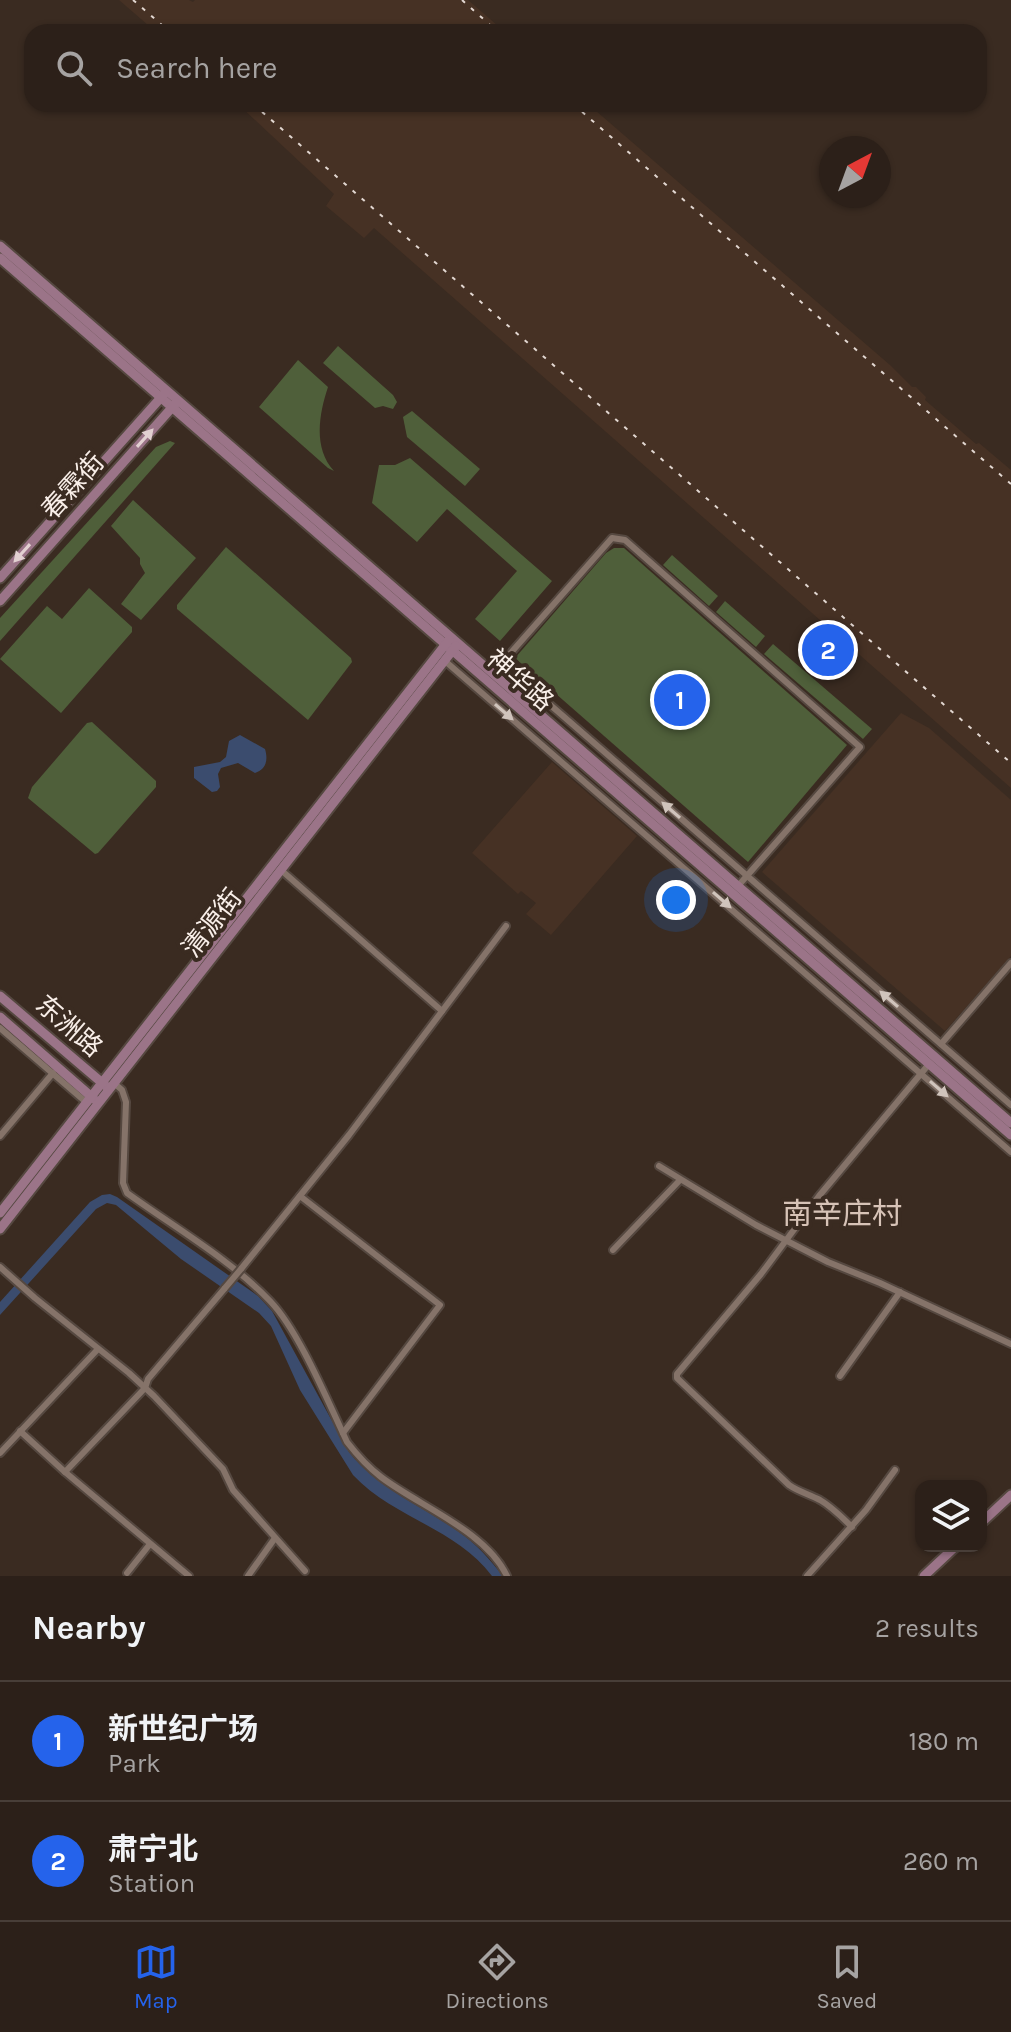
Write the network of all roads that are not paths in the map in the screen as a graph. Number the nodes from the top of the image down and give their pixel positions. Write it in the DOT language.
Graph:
graph roads {
  1 [pos="0,246"];
  2 [pos="0,258"];
  3 [pos="164,394"];
  4 [pos="176,404"];
  5 [pos="0,578"];
  6 [pos="0,601"];
  7 [pos="452,644"];
  8 [pos="445,661"];
  9 [pos="502,663"];
  10 [pos="493,673"];
  11 [pos="281,870"];
  12 [pos="747,876"];
  13 [pos="738,886"];
  14 [pos="506,926"];
  15 [pos="1011,963"];
  16 [pos="0,996"];
  17 [pos="442,1011"];
  18 [pos="0,1017"];
  19 [pos="0,1028"];
  20 [pos="941,1044"];
  21 [pos="929,1064"];
  22 [pos="55,1070"];
  23 [pos="921,1074"];
  24 [pos="108,1085"];
  25 [pos="92,1101"];
  26 [pos="1011,1105"];
  27 [pos="1011,1123"];
  28 [pos="1011,1135"];
  29 [pos="0,1136"];
  30 [pos="1011,1152"];
  31 [pos="659,1166"];
  32 [pos="680,1180"];
  33 [pos="300,1196"];
  34 [pos="0,1213"];
  35 [pos="0,1229"];
  36 [pos="787,1240"];
  37 [pos="613,1250"];
  38 [pos="0,1267"];
  39 [pos="900,1292"];
  40 [pos="1011,1344"];
  41 [pos="98,1349"];
  42 [pos="840,1376"];
  43 [pos="145,1388"];
  44 [pos="20,1431"];
  45 [pos="343,1433"];
  46 [pos="0,1453"];
  47 [pos="895,1470"];
  48 [pos="65,1472"];
  49 [pos="1011,1495"];
  50 [pos="987,1517"];
  51 [pos="852,1527"];
  52 [pos="275,1538"];
  53 [pos="150,1544"];
  54 [pos="950,1552"];
  55 [pos="305,1571"];
  56 [pos="127,1573"];
  57 [pos="189,1576"];
  58 [pos="248,1576"];
  59 [pos="507,1576"];
  60 [pos="807,1576"];
  61 [pos="924,1576"];
  1 -- 3 [label="main road, 神华路"];
  2 -- 3 [label="main road, 神华路"];
  3 -- 4 [label="main road, 神华路"];
  3 -- 5 [label="main road, 春霖街, one-way"];
  6 -- 4 [label="main road, 春霖街, one-way"];
  4 -- 7 [label="main road, 神华路"];
  7 -- 8 [label="main road, 清源街"];
  7 -- 10 [label="main road, 神华路"];
  7 -- 21 [label="main road, 神华路"];
  7 -- 24 [label="main road, 清源街"];
  8 -- 11 [label="main road, 清源街"];
  8 -- 23 [label="street, one-way"];
  9 -- 10 [label="street"];
  12 -- 9 [label="street, one-way"];
  9 -- 12 [label="street"];
  10 -- 13 [label="main road, 神华路"];
  11 -- 17 [label="street"];
  11 -- 24 [label="main road, 清源街"];
  12 -- 13 [label="street"];
  20 -- 12 [label="street, one-way"];
  13 -- 27 [label="main road, 神华路"];
  14 -- 17 [label="street"];
  15 -- 20 [label="street"];
  16 -- 24 [label="main road, 东洲路"];
  17 -- 33 [label="street"];
  18 -- 22 [label="main road, 东洲路"];
  19 -- 22 [label="street"];
  20 -- 26 [label="street"];
  21 -- 23 [label="street"];
  21 -- 28 [label="main road, 神华路"];
  22 -- 25 [label="main road, 东洲路"];
  22 -- 29 [label="street"];
  23 -- 30 [label="street, one-way"];
  23 -- 36 [label="street"];
  24 -- 25 [label="main road, 清源街"];
  24 -- 45 [label="street"];
  25 -- 34 [label="main road, 清源街"];
  25 -- 35 [label="main road, 清源街"];
  31 -- 32 [label="street"];
  32 -- 36 [label="street"];
  32 -- 37 [label="street"];
  33 -- 43 [label="street, bridge"];
  33 -- 45 [label="street"];
  36 -- 39 [label="street"];
  36 -- 51 [label="street"];
  38 -- 41 [label="street"];
  39 -- 40 [label="street"];
  39 -- 42 [label="street"];
  41 -- 43 [label="street"];
  41 -- 44 [label="street"];
  43 -- 48 [label="street"];
  43 -- 52 [label="street"];
  44 -- 46 [label="street"];
  44 -- 48 [label="street"];
  45 -- 59 [label="street"];
  47 -- 51 [label="street"];
  48 -- 53 [label="street"];
  49 -- 50 [label="main road"];
  51 -- 60 [label="street"];
  52 -- 55 [label="street"];
  52 -- 58 [label="street"];
  53 -- 56 [label="street"];
  53 -- 57 [label="street"];
  54 -- 61 [label="main road"];
}
